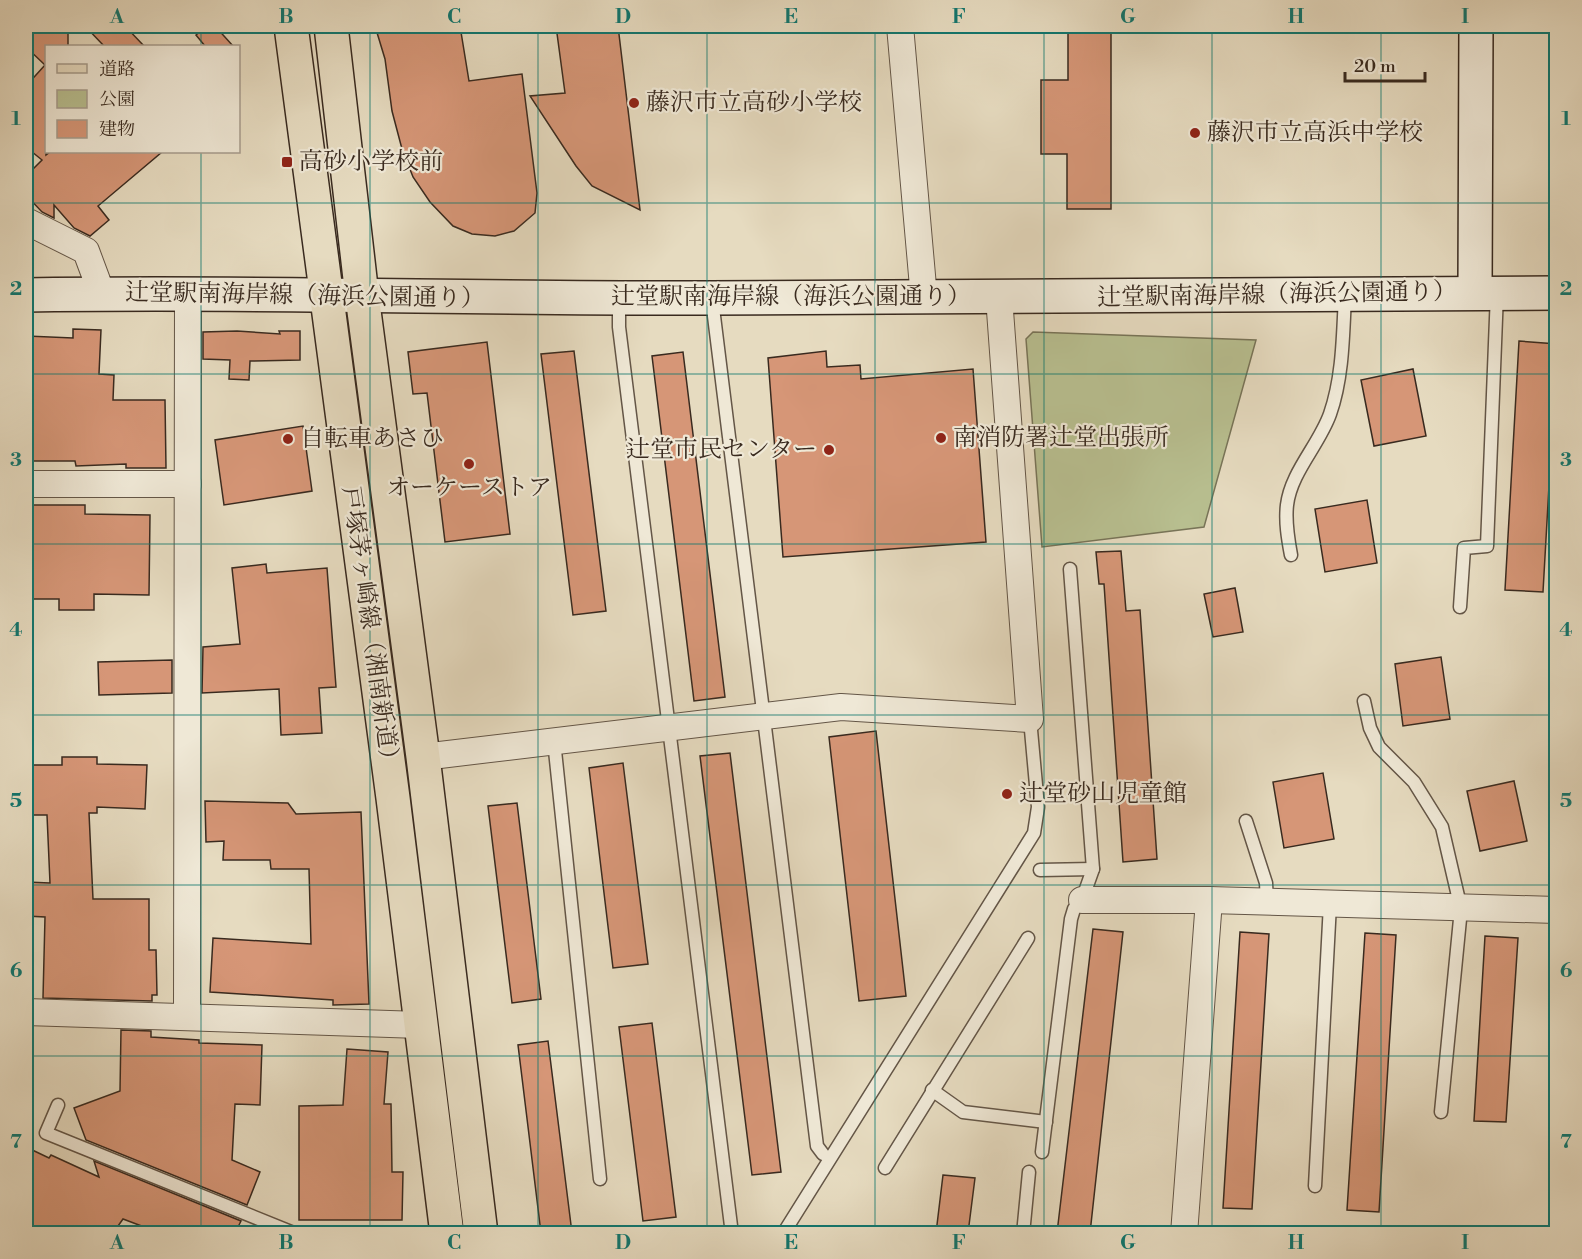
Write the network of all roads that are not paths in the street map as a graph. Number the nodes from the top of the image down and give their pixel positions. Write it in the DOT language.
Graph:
graph roads {
  1 [pos="291,26"];
  2 [pos="331,26"];
  3 [pos="900,26"];
  4 [pos="1476,26"];
  5 [pos="26,221"];
  6 [pos="1557,292"];
  7 [pos="1486,293"];
  8 [pos="102,294"];
  9 [pos="325,294"];
  10 [pos="26,295"];
  11 [pos="188,295"];
  12 [pos="1345,295"];
  13 [pos="362,296"];
  14 [pos="999,297"];
  15 [pos="619,298"];
  16 [pos="712,298"];
  17 [pos="924,298"];
  18 [pos="26,484"];
  19 [pos="188,484"];
  20 [pos="1291,555"];
  21 [pos="1070,569"];
  22 [pos="1460,607"];
  23 [pos="1364,701"];
  24 [pos="763,716"];
  25 [pos="1030,719"];
  26 [pos="669,727"];
  27 [pos="554,741"];
  28 [pos="423,757"];
  29 [pos="1246,821"];
  30 [pos="1093,869"];
  31 [pos="1040,870"];
  32 [pos="1082,900"];
  33 [pos="1209,900"];
  34 [pos="1267,902"];
  35 [pos="1330,904"];
  36 [pos="1461,909"];
  37 [pos="1557,910"];
  38 [pos="1028,938"];
  39 [pos="26,1012"];
  40 [pos="187,1016"];
  41 [pos="420,1025"];
  42 [pos="932,1090"];
  43 [pos="58,1105"];
  44 [pos="1442,1112"];
  45 [pos="1046,1122"];
  46 [pos="1042,1152"];
  47 [pos="823,1154"];
  48 [pos="885,1168"];
  49 [pos="1029,1172"];
  50 [pos="600,1179"];
  51 [pos="1315,1186"];
  52 [pos="296,1233"];
  53 [pos="447,1233"];
  54 [pos="481,1233"];
  55 [pos="732,1233"];
  56 [pos="783,1233"];
  57 [pos="1023,1233"];
  58 [pos="1184,1233"];
  1 -- 9 [label="main road, 戸塚茅ヶ崎線（湘南新道）"];
  2 -- 13 [label="main road, 戸塚茅ヶ崎線（湘南新道）"];
  3 -- 17 [label="street"];
  4 -- 7 [label="street"];
  5 -- 8 [label="street"];
  6 -- 7 [label="street, 辻堂駅南海岸線（海浜公園通り）"];
  7 -- 12 [label="street, 辻堂駅南海岸線（海浜公園通り）"];
  7 -- 22 [label="lane"];
  8 -- 10 [label="street, 辻堂駅南海岸線（海浜公園通り）"];
  8 -- 11 [label="street, 辻堂駅南海岸線（海浜公園通り）"];
  9 -- 11 [label="street, 辻堂駅南海岸線（海浜公園通り）"];
  9 -- 13 [label="street, 辻堂駅南海岸線（海浜公園通り）"];
  9 -- 41 [label="main road, 戸塚茅ヶ崎線（湘南新道）"];
  11 -- 19 [label="street"];
  12 -- 14 [label="street, 辻堂駅南海岸線（海浜公園通り）"];
  12 -- 20 [label="lane"];
  13 -- 15 [label="street, 辻堂駅南海岸線（海浜公園通り）"];
  13 -- 28 [label="main road, 戸塚茅ヶ崎線（湘南新道）"];
  14 -- 17 [label="street, 辻堂駅南海岸線（海浜公園通り）"];
  14 -- 25 [label="street"];
  15 -- 16 [label="street, 辻堂駅南海岸線（海浜公園通り）"];
  15 -- 26 [label="lane"];
  16 -- 17 [label="street, 辻堂駅南海岸線（海浜公園通り）"];
  16 -- 24 [label="lane"];
  18 -- 19 [label="street"];
  19 -- 40 [label="street"];
  21 -- 30 [label="lane"];
  23 -- 36 [label="lane"];
  24 -- 25 [label="street"];
  24 -- 26 [label="street"];
  24 -- 47 [label="lane"];
  25 -- 56 [label="lane"];
  26 -- 27 [label="street"];
  26 -- 55 [label="lane"];
  27 -- 28 [label="street"];
  27 -- 50 [label="lane"];
  28 -- 54 [label="main road, 戸塚茅ヶ崎線（湘南新道）"];
  29 -- 34 [label="lane"];
  30 -- 31 [label="lane"];
  30 -- 32 [label="lane"];
  32 -- 33 [label="street"];
  32 -- 45 [label="lane"];
  33 -- 34 [label="street"];
  33 -- 58 [label="street"];
  34 -- 35 [label="street"];
  35 -- 36 [label="street"];
  35 -- 51 [label="lane"];
  36 -- 37 [label="street"];
  36 -- 44 [label="lane"];
  38 -- 42 [label="lane"];
  39 -- 40 [label="street"];
  40 -- 41 [label="street"];
  41 -- 53 [label="main road, 戸塚茅ヶ崎線（湘南新道）"];
  42 -- 45 [label="lane"];
  42 -- 48 [label="lane"];
  43 -- 52 [label="lane"];
  45 -- 46 [label="lane"];
  49 -- 57 [label="lane"];
}
